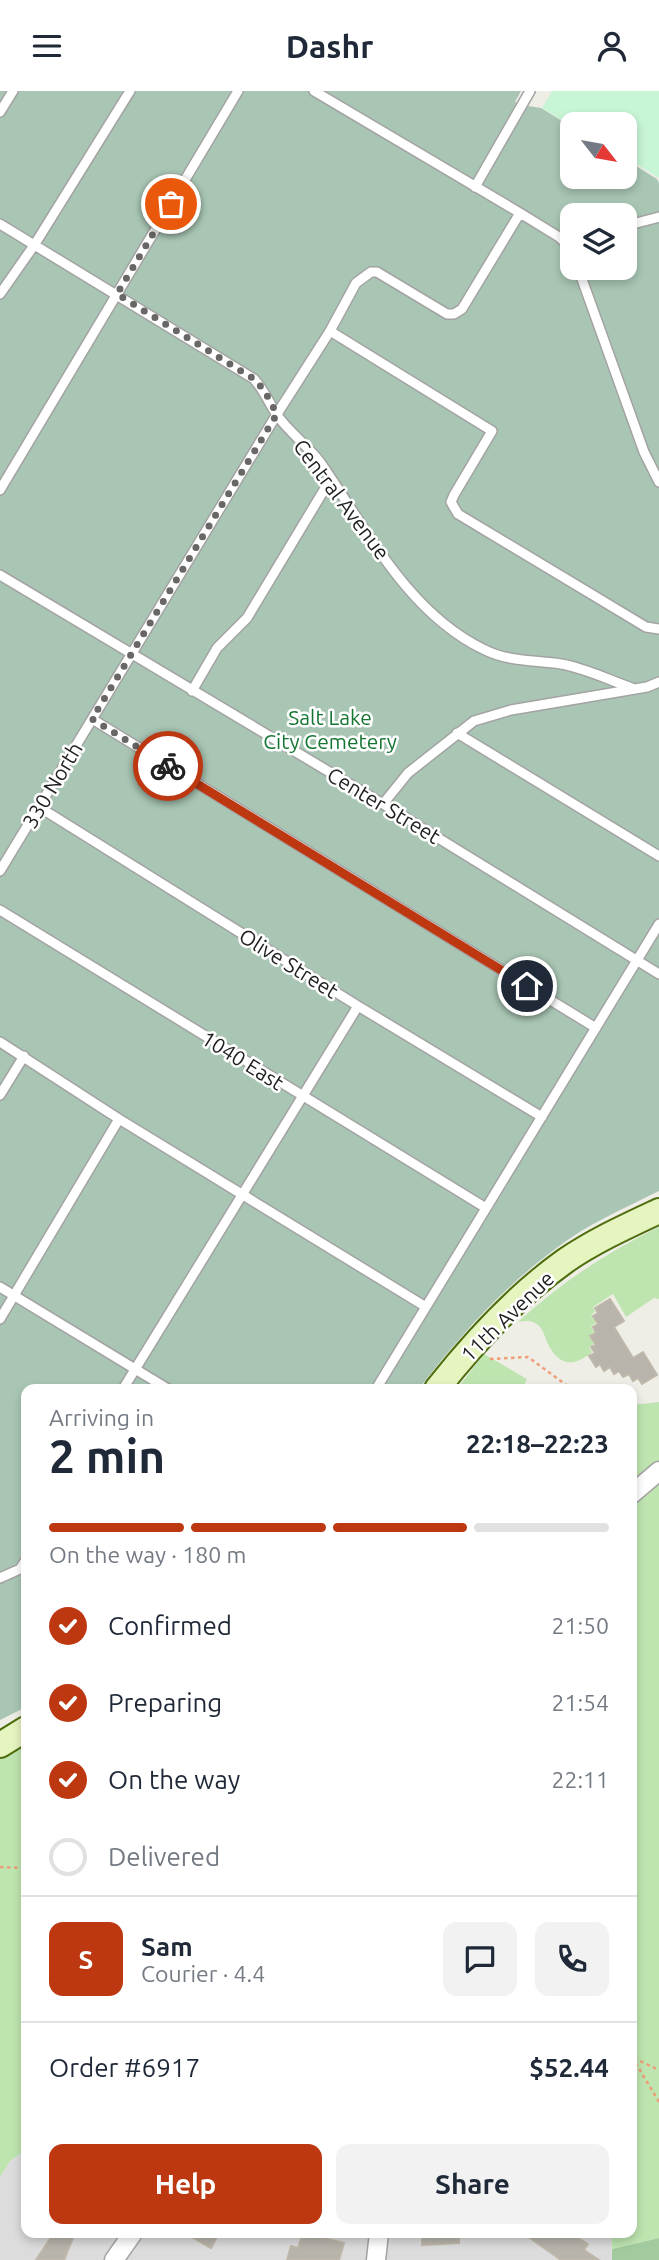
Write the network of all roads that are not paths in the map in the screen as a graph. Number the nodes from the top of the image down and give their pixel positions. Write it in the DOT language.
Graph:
graph roads {
  1 [pos="13,91"];
  2 [pos="130,91"];
  3 [pos="238,91"];
  4 [pos="314,91"];
  5 [pos="530,91"];
  6 [pos="0,112"];
  7 [pos="475,187"];
  8 [pos="520,213"];
  9 [pos="659,217"];
  10 [pos="637,223"];
  11 [pos="0,224"];
  12 [pos="560,238"];
  13 [pos="35,244"];
  14 [pos="582,280"];
  15 [pos="0,293"];
  16 [pos="117,294"];
  17 [pos="330,331"];
  18 [pos="277,414"];
  19 [pos="330,480"];
  20 [pos="659,482"];
  21 [pos="0,490"];
  22 [pos="0,575"];
  23 [pos="659,629"];
  24 [pos="131,655"];
  25 [pos="659,682"];
  26 [pos="632,688"];
  27 [pos="191,691"];
  28 [pos="92,719"];
  29 [pos="457,733"];
  30 [pos="383,804"];
  31 [pos="39,807"];
  32 [pos="659,856"];
  33 [pos="0,871"];
  34 [pos="0,910"];
  35 [pos="659,924"];
  36 [pos="637,961"];
  37 [pos="659,974"];
  38 [pos="358,1006"];
  39 [pos="596,1028"];
  40 [pos="0,1042"];
  41 [pos="24,1056"];
  42 [pos="0,1095"];
  43 [pos="302,1096"];
  44 [pos="542,1117"];
  45 [pos="119,1119"];
  46 [pos="242,1193"];
  47 [pos="486,1208"];
  48 [pos="659,1211"];
  49 [pos="0,1287"];
  50 [pos="15,1296"];
  51 [pos="426,1307"];
  52 [pos="0,1319"];
  53 [pos="134,1369"];
  54 [pos="126,1384"];
  55 [pos="160,1384"];
  56 [pos="379,1384"];
  57 [pos="441,1384"];
  58 [pos="659,1471"];
  59 [pos="637,1490"];
  60 [pos="21,1573"];
  61 [pos="0,1578"];
  62 [pos="21,1733"];
  63 [pos="0,1745"];
  64 [pos="129,2238"];
  65 [pos="378,2238"];
  66 [pos="114,2260"];
  67 [pos="376,2260"];
  1 -- 6 [label="lane"];
  2 -- 13 [label="lane"];
  3 -- 16 [label="lane"];
  4 -- 7 [label="lane"];
  5 -- 7 [label="lane"];
  7 -- 8 [label="lane"];
  8 -- 12 [label="lane"];
  8 -- 17 [label="lane, 330 North"];
  9 -- 10 [label="lane"];
  11 -- 13 [label="lane, Central Avenue"];
  13 -- 15 [label="lane"];
  13 -- 16 [label="lane, Central Avenue"];
  14 -- 20 [label="lane"];
  16 -- 18 [label="lane, Central Avenue"];
  16 -- 21 [label="lane"];
  17 -- 18 [label="lane, 330 North"];
  17 -- 23 [label="lane"];
  18 -- 19 [label="lane, Central Avenue"];
  18 -- 24 [label="lane, 330 North"];
  19 -- 26 [label="lane, Central Avenue"];
  19 -- 27 [label="lane"];
  22 -- 24 [label="lane, Center Street"];
  24 -- 27 [label="lane, Center Street"];
  24 -- 28 [label="lane, 330 North"];
  25 -- 26 [label="lane"];
  26 -- 29 [label="lane"];
  27 -- 30 [label="lane, Center Street"];
  28 -- 31 [label="lane, 330 North"];
  28 -- 39 [label="lane"];
  29 -- 30 [label="lane"];
  29 -- 32 [label="lane"];
  30 -- 36 [label="lane, Center Street"];
  31 -- 33 [label="lane, 330 North"];
  31 -- 38 [label="lane, Olive Street"];
  34 -- 43 [label="lane, 1040 East"];
  35 -- 36 [label="lane"];
  36 -- 37 [label="lane, Center Street"];
  36 -- 39 [label="lane"];
  38 -- 43 [label="lane"];
  38 -- 44 [label="lane, Olive Street"];
  39 -- 44 [label="lane"];
  40 -- 41 [label="lane"];
  41 -- 42 [label="lane"];
  41 -- 45 [label="lane"];
  43 -- 46 [label="lane"];
  43 -- 47 [label="lane, 1040 East"];
  44 -- 47 [label="lane"];
  45 -- 46 [label="lane"];
  45 -- 50 [label="lane"];
  46 -- 51 [label="lane"];
  46 -- 53 [label="lane"];
  47 -- 51 [label="lane"];
  48 -- 57 [label="street, 11th Avenue"];
  49 -- 50 [label="lane"];
  50 -- 52 [label="lane"];
  50 -- 53 [label="lane"];
  51 -- 56 [label="lane"];
  53 -- 54 [label="lane"];
  53 -- 55 [label="lane"];
  58 -- 59 [label="street"];
  60 -- 61 [label="lane"];
  62 -- 63 [label="street"];
  64 -- 66 [label="street"];
  65 -- 67 [label="street"];
}
